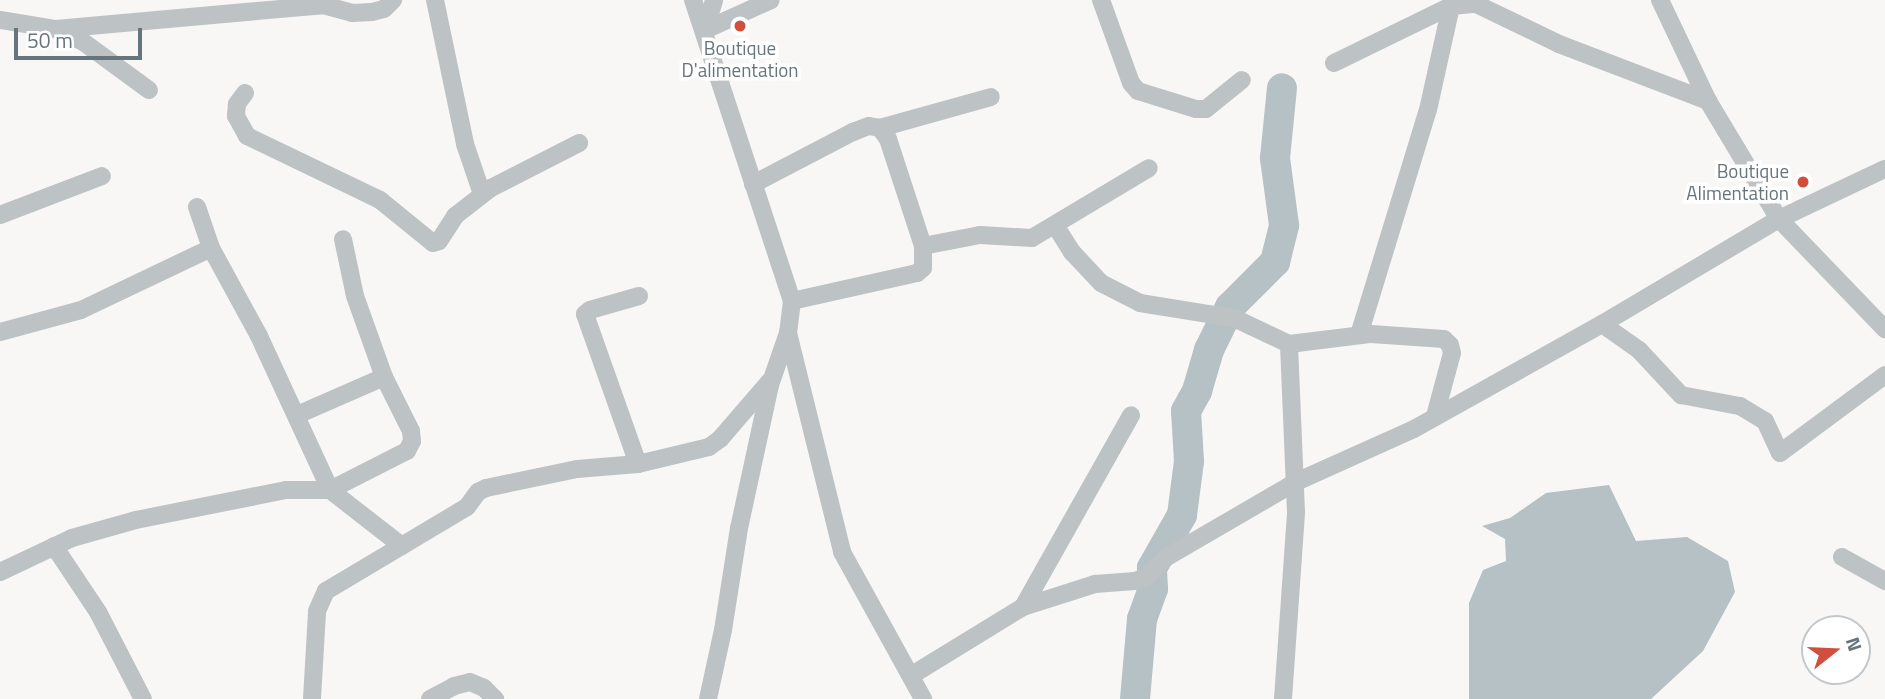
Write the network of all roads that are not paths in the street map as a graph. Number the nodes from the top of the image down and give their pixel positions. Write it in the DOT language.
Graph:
graph roads {
  1 [pos="393,0"];
  2 [pos="435,0"];
  3 [pos="693,0"];
  4 [pos="714,0"];
  5 [pos="771,0"];
  6 [pos="1101,0"];
  7 [pos="1660,0"];
  8 [pos="1451,6"];
  9 [pos="0,20"];
  10 [pos="56,29"];
  11 [pos="705,30"];
  12 [pos="1334,62"];
  13 [pos="1242,80"];
  14 [pos="149,90"];
  15 [pos="245,93"];
  16 [pos="991,97"];
  17 [pos="1708,102"];
  18 [pos="880,128"];
  19 [pos="579,143"];
  20 [pos="1149,169"];
  21 [pos="1885,169"];
  22 [pos="102,176"];
  23 [pos="753,184"];
  24 [pos="482,194"];
  25 [pos="197,207"];
  26 [pos="0,215"];
  27 [pos="1779,219"];
  28 [pos="1055,225"];
  29 [pos="343,239"];
  30 [pos="923,246"];
  31 [pos="211,248"];
  32 [pos="639,296"];
  33 [pos="792,301"];
  34 [pos="1602,324"];
  35 [pos="1885,329"];
  36 [pos="0,331"];
  37 [pos="788,333"];
  38 [pos="1360,335"];
  39 [pos="1289,344"];
  40 [pos="774,376"];
  41 [pos="1885,376"];
  42 [pos="384,377"];
  43 [pos="297,415"];
  44 [pos="1131,415"];
  45 [pos="1435,416"];
  46 [pos="638,464"];
  47 [pos="1296,482"];
  48 [pos="330,490"];
  49 [pos="54,546"];
  50 [pos="402,546"];
  51 [pos="1842,557"];
  52 [pos="0,572"];
  53 [pos="1885,581"];
  54 [pos="1023,607"];
  55 [pos="912,675"];
  56 [pos="143,699"];
  57 [pos="312,699"];
  58 [pos="429,699"];
  59 [pos="495,699"];
  60 [pos="708,699"];
  61 [pos="923,699"];
  62 [pos="1283,699"];
  1 -- 10 [label="street"];
  2 -- 24 [label="street"];
  3 -- 11 [label="street"];
  4 -- 11 [label="street"];
  5 -- 11 [label="street"];
  6 -- 13 [label="street"];
  7 -- 17 [label="street"];
  8 -- 12 [label="street"];
  8 -- 17 [label="street"];
  8 -- 38 [label="street"];
  9 -- 10 [label="street"];
  10 -- 14 [label="street"];
  11 -- 23 [label="street"];
  15 -- 24 [label="street"];
  16 -- 18 [label="street"];
  17 -- 27 [label="street"];
  18 -- 23 [label="street"];
  18 -- 30 [label="street"];
  19 -- 24 [label="street"];
  20 -- 28 [label="street"];
  21 -- 27 [label="street"];
  22 -- 26 [label="street"];
  23 -- 33 [label="street"];
  25 -- 31 [label="street"];
  27 -- 34 [label="street"];
  27 -- 35 [label="street"];
  28 -- 30 [label="street"];
  28 -- 39 [label="street"];
  29 -- 42 [label="street"];
  30 -- 33 [label="street"];
  31 -- 36 [label="street"];
  31 -- 43 [label="street"];
  32 -- 46 [label="street"];
  33 -- 37 [label="street"];
  34 -- 41 [label="street"];
  34 -- 45 [label="street"];
  37 -- 40 [label="street"];
  37 -- 55 [label="street"];
  38 -- 39 [label="street"];
  38 -- 45 [label="street"];
  39 -- 47 [label="street"];
  40 -- 46 [label="street"];
  40 -- 60 [label="street"];
  42 -- 43 [label="street"];
  42 -- 48 [label="street"];
  43 -- 48 [label="street"];
  44 -- 54 [label="street"];
  45 -- 47 [label="street"];
  46 -- 50 [label="street"];
  47 -- 54 [label="street"];
  47 -- 62 [label="street"];
  48 -- 49 [label="street"];
  48 -- 50 [label="street"];
  49 -- 52 [label="street"];
  49 -- 56 [label="street"];
  50 -- 57 [label="street"];
  51 -- 53 [label="street"];
  54 -- 55 [label="street"];
  55 -- 61 [label="street"];
  58 -- 59 [label="street"];
}
